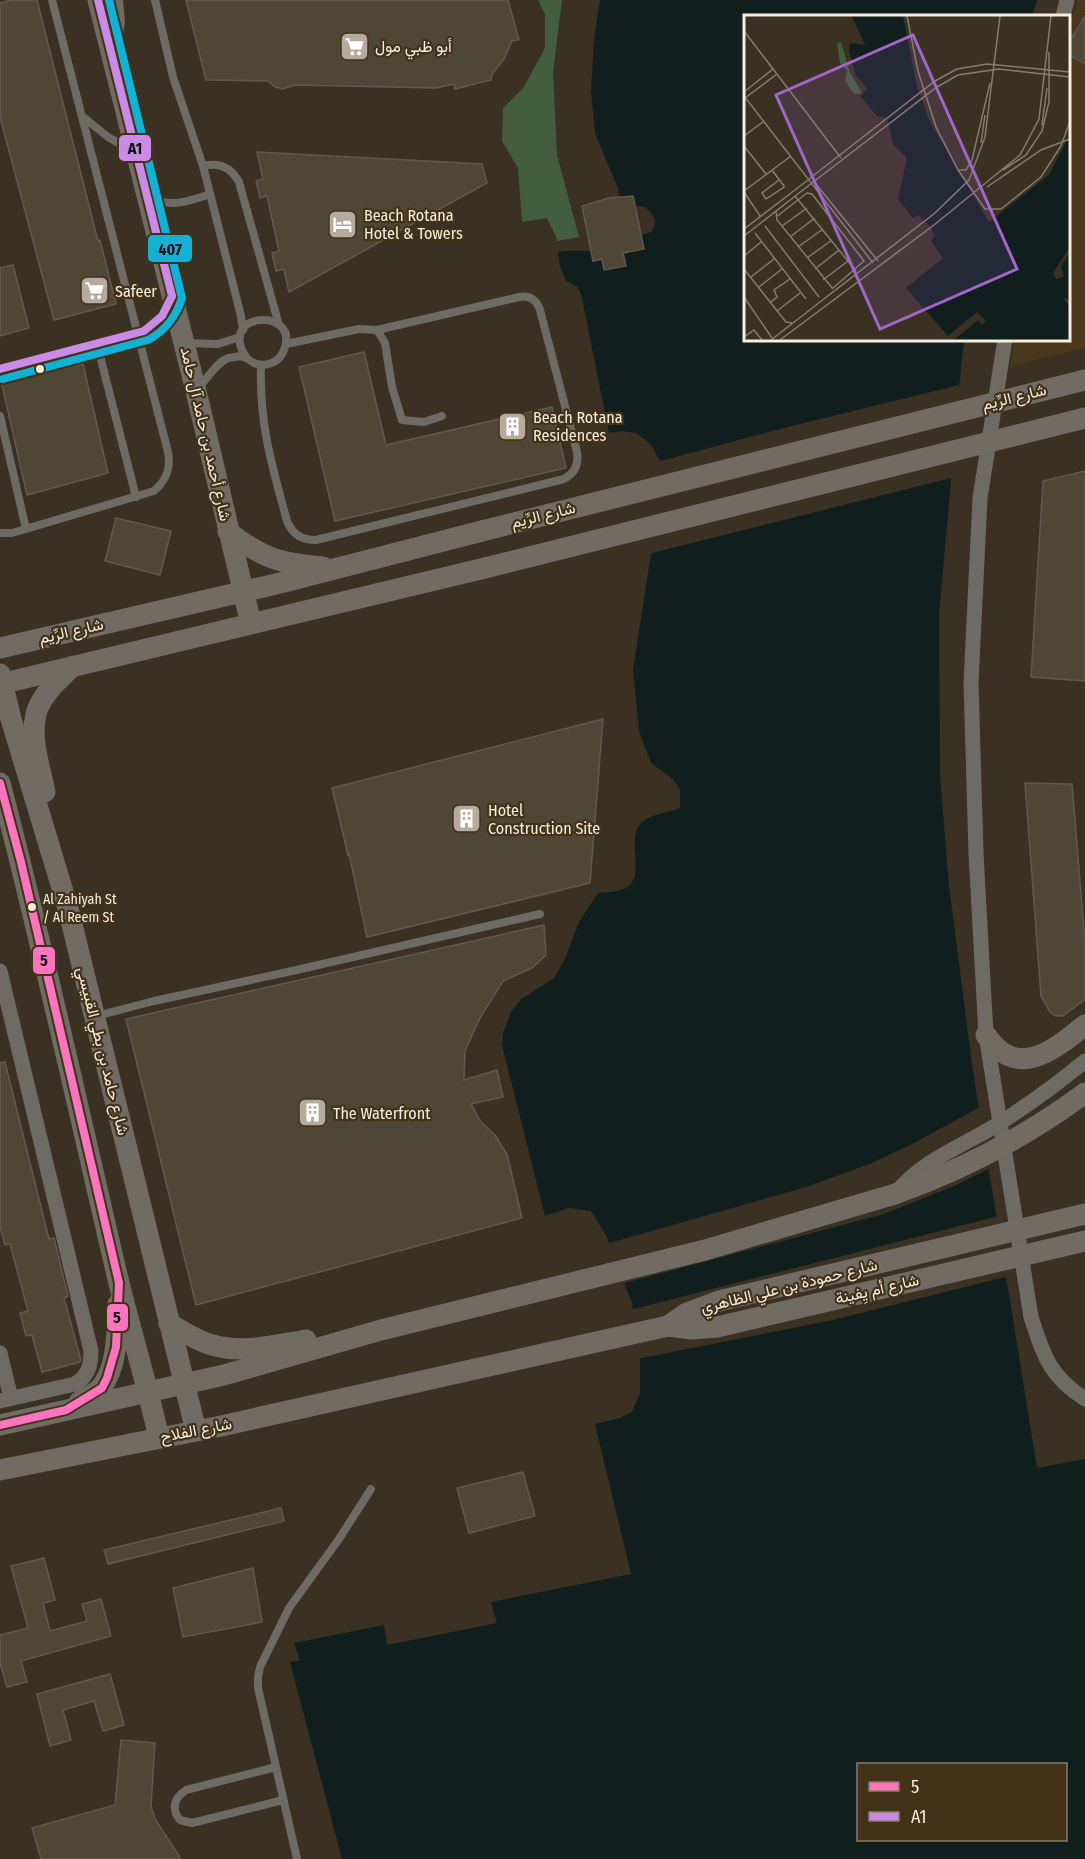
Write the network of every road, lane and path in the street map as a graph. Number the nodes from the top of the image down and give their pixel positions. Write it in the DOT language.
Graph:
graph roads {
  1 [pos="52,0"];
  2 [pos="98,0"];
  3 [pos="119,0"];
  4 [pos="155,0"];
  5 [pos="1067,0"];
  6 [pos="1063,15"];
  7 [pos="112,57"];
  8 [pos="81,116"];
  9 [pos="138,154"];
  10 [pos="203,166"];
  11 [pos="210,194"];
  12 [pos="148,197"];
  13 [pos="172,296"];
  14 [pos="279,325"];
  15 [pos="377,330"];
  16 [pos="137,333"];
  17 [pos="242,334"];
  18 [pos="1005,340"];
  19 [pos="185,343"];
  20 [pos="97,344"];
  21 [pos="286,344"];
  22 [pos="246,357"];
  23 [pos="261,365"];
  24 [pos="0,369"];
  25 [pos="1085,380"];
  26 [pos="196,391"];
  27 [pos="0,416"];
  28 [pos="442,416"];
  29 [pos="1085,418"];
  30 [pos="136,497"];
  31 [pos="26,529"];
  32 [pos="228,532"];
  33 [pos="0,533"];
  34 [pos="339,568"];
  35 [pos="243,592"];
  36 [pos="251,624"];
  37 [pos="0,648"];
  38 [pos="73,666"];
  39 [pos="1,681"];
  40 [pos="0,783"];
  41 [pos="0,852"];
  42 [pos="21,862"];
  43 [pos="68,908"];
  44 [pos="540,914"];
  45 [pos="0,971"];
  46 [pos="94,1017"];
  47 [pos="1085,1024"];
  48 [pos="986,1035"];
  49 [pos="1085,1060"];
  50 [pos="1085,1093"];
  51 [pos="895,1194"];
  52 [pos="1085,1214"];
  53 [pos="1085,1234"];
  54 [pos="1085,1241"];
  55 [pos="1020,1249"];
  56 [pos="119,1283"];
  57 [pos="169,1324"];
  58 [pos="668,1326"];
  59 [pos="381,1330"];
  60 [pos="0,1353"];
  61 [pos="185,1383"];
  62 [pos="391,1389"];
  63 [pos="148,1392"];
  64 [pos="1085,1399"];
  65 [pos="6,1400"];
  66 [pos="66,1410"];
  67 [pos="0,1425"];
  68 [pos="196,1431"];
  69 [pos="159,1438"];
  70 [pos="0,1470"];
  71 [pos="371,1489"];
  72 [pos="276,1767"];
  73 [pos="283,1800"];
  74 [pos="297,1859"];
  1 -- 8 [label="lane"];
  2 -- 7 [label="main road, شارع أحمد بن حامد آل حامد"];
  3 -- 7 [label="lane"];
  4 -- 10 [label="lane"];
  5 -- 6 [label="street"];
  7 -- 9 [label="main road, شارع أحمد بن حامد آل حامد"];
  8 -- 9 [label="lane"];
  8 -- 16 [label="lane"];
  9 -- 12 [label="main road, شارع أحمد بن حامد آل حامد"];
  10 -- 11 [label="lane"];
  10 -- 14 [label="lane"];
  11 -- 12 [label="lane"];
  11 -- 17 [label="lane"];
  12 -- 13 [label="main road, شارع أحمد بن حامد آل حامد"];
  13 -- 16 [label="lane"];
  13 -- 19 [label="main road, شارع أحمد بن حامد آل حامد"];
  14 -- 17 [label="lane"];
  14 -- 21 [label="lane"];
  15 -- 21 [label="lane"];
  15 -- 23 [label="lane"];
  15 -- 28 [label="lane"];
  16 -- 20 [label="lane"];
  16 -- 30 [label="lane"];
  17 -- 19 [label="lane"];
  17 -- 22 [label="lane"];
  18 -- 48 [label="street"];
  19 -- 26 [label="main road, شارع أحمد بن حامد آل حامد"];
  20 -- 24 [label="lane"];
  20 -- 30 [label="lane"];
  21 -- 23 [label="lane"];
  22 -- 23 [label="lane"];
  22 -- 26 [label="lane"];
  25 -- 34 [label="main road, شارع الرِّيم, bridge"];
  26 -- 32 [label="main road, شارع أحمد بن حامد آل حامد"];
  27 -- 31 [label="lane"];
  29 -- 36 [label="main road, شارع الرِّيم, bridge"];
  30 -- 31 [label="lane"];
  31 -- 33 [label="lane"];
  32 -- 34 [label="main road"];
  32 -- 35 [label="main road, شارع أحمد بن حامد آل حامد"];
  34 -- 35 [label="main road, شارع الرِّيم"];
  35 -- 36 [label="main road, شارع أحمد بن حامد آل حامد"];
  35 -- 37 [label="main road, شارع الرِّيم"];
  36 -- 38 [label="main road, شارع الرِّيم"];
  38 -- 39 [label="main road, شارع الرِّيم"];
  38 -- 43 [label="main road"];
  39 -- 43 [label="main road, شارع حامد بن بطي القبيسي"];
  40 -- 42 [label="main road"];
  41 -- 42 [label="main road"];
  42 -- 56 [label="main road"];
  43 -- 46 [label="main road, شارع حامد بن بطي القبيسي"];
  44 -- 46 [label="lane"];
  45 -- 65 [label="street"];
  46 -- 57 [label="main road, شارع حامد بن بطي القبيسي"];
  47 -- 48 [label="main road"];
  48 -- 55 [label="street"];
  49 -- 51 [label="street, bridge"];
  50 -- 51 [label="main road, bridge"];
  51 -- 59 [label="main road"];
  52 -- 58 [label="main road, شارع حمودة بن علي الظاهري, bridge"];
  53 -- 55 [label="street"];
  54 -- 58 [label="main road, شارع أم يِفينة, bridge"];
  55 -- 64 [label="street"];
  56 -- 63 [label="main road"];
  56 -- 66 [label="main road"];
  57 -- 59 [label="main road"];
  57 -- 61 [label="main road, شارع حامد بن بطي القبيسي"];
  58 -- 62 [label="main road, شارع حمودة بن علي الظاهري"];
  59 -- 61 [label="main road"];
  60 -- 65 [label="street"];
  61 -- 63 [label="main road"];
  61 -- 68 [label="main road, شارع حامد بن بطي القبيسي"];
  62 -- 68 [label="main road, شارع الفلاح"];
  63 -- 66 [label="main road"];
  63 -- 69 [label="main road"];
  66 -- 67 [label="main road"];
  68 -- 69 [label="main road, شارع الفلاح"];
  69 -- 70 [label="main road, شارع الفلاح"];
  71 -- 72 [label="lane"];
  72 -- 73 [label="lane"];
  72 -- 73 [label="lane"];
  73 -- 74 [label="lane"];
}
